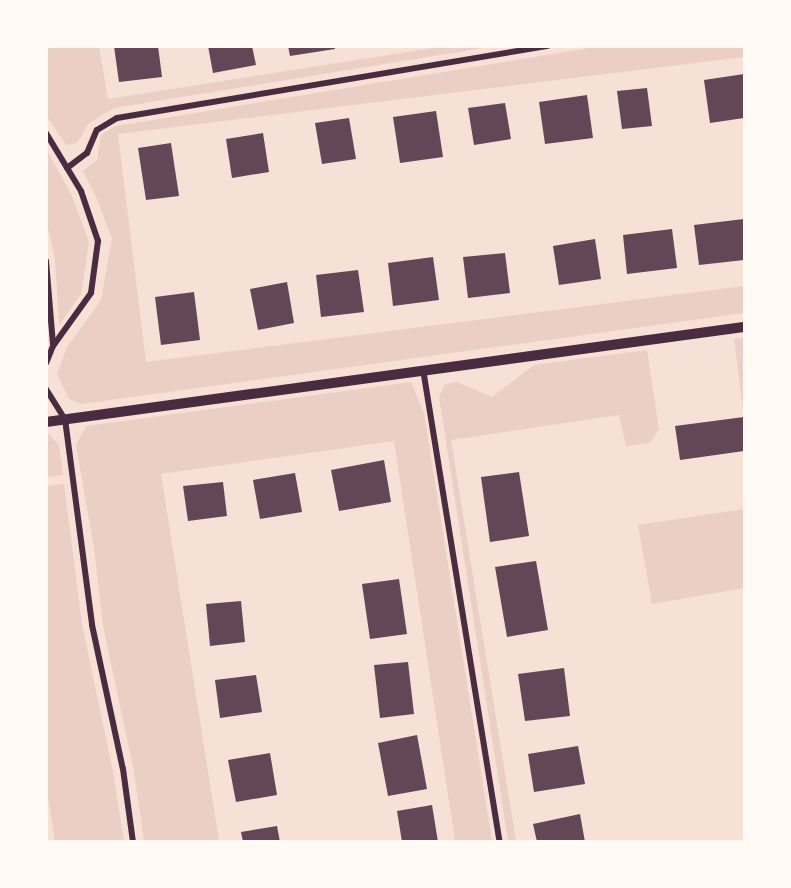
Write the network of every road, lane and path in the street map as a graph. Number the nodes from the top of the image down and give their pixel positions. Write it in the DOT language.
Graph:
graph roads {
  1 [pos="548,46"];
  2 [pos="46,133"];
  3 [pos="67,168"];
  4 [pos="46,261"];
  5 [pos="744,327"];
  6 [pos="53,346"];
  7 [pos="46,363"];
  8 [pos="423,369"];
  9 [pos="46,389"];
  10 [pos="65,419"];
  11 [pos="46,422"];
  12 [pos="133,842"];
  13 [pos="501,842"];
  1 -- 3 [label="street"];
  2 -- 3 [label="street"];
  3 -- 6 [label="street"];
  4 -- 6 [label="street"];
  5 -- 8 [label="street"];
  6 -- 7 [label="street"];
  8 -- 10 [label="street"];
  8 -- 13 [label="street"];
  9 -- 10 [label="street"];
  10 -- 11 [label="street"];
  10 -- 12 [label="street"];
}
